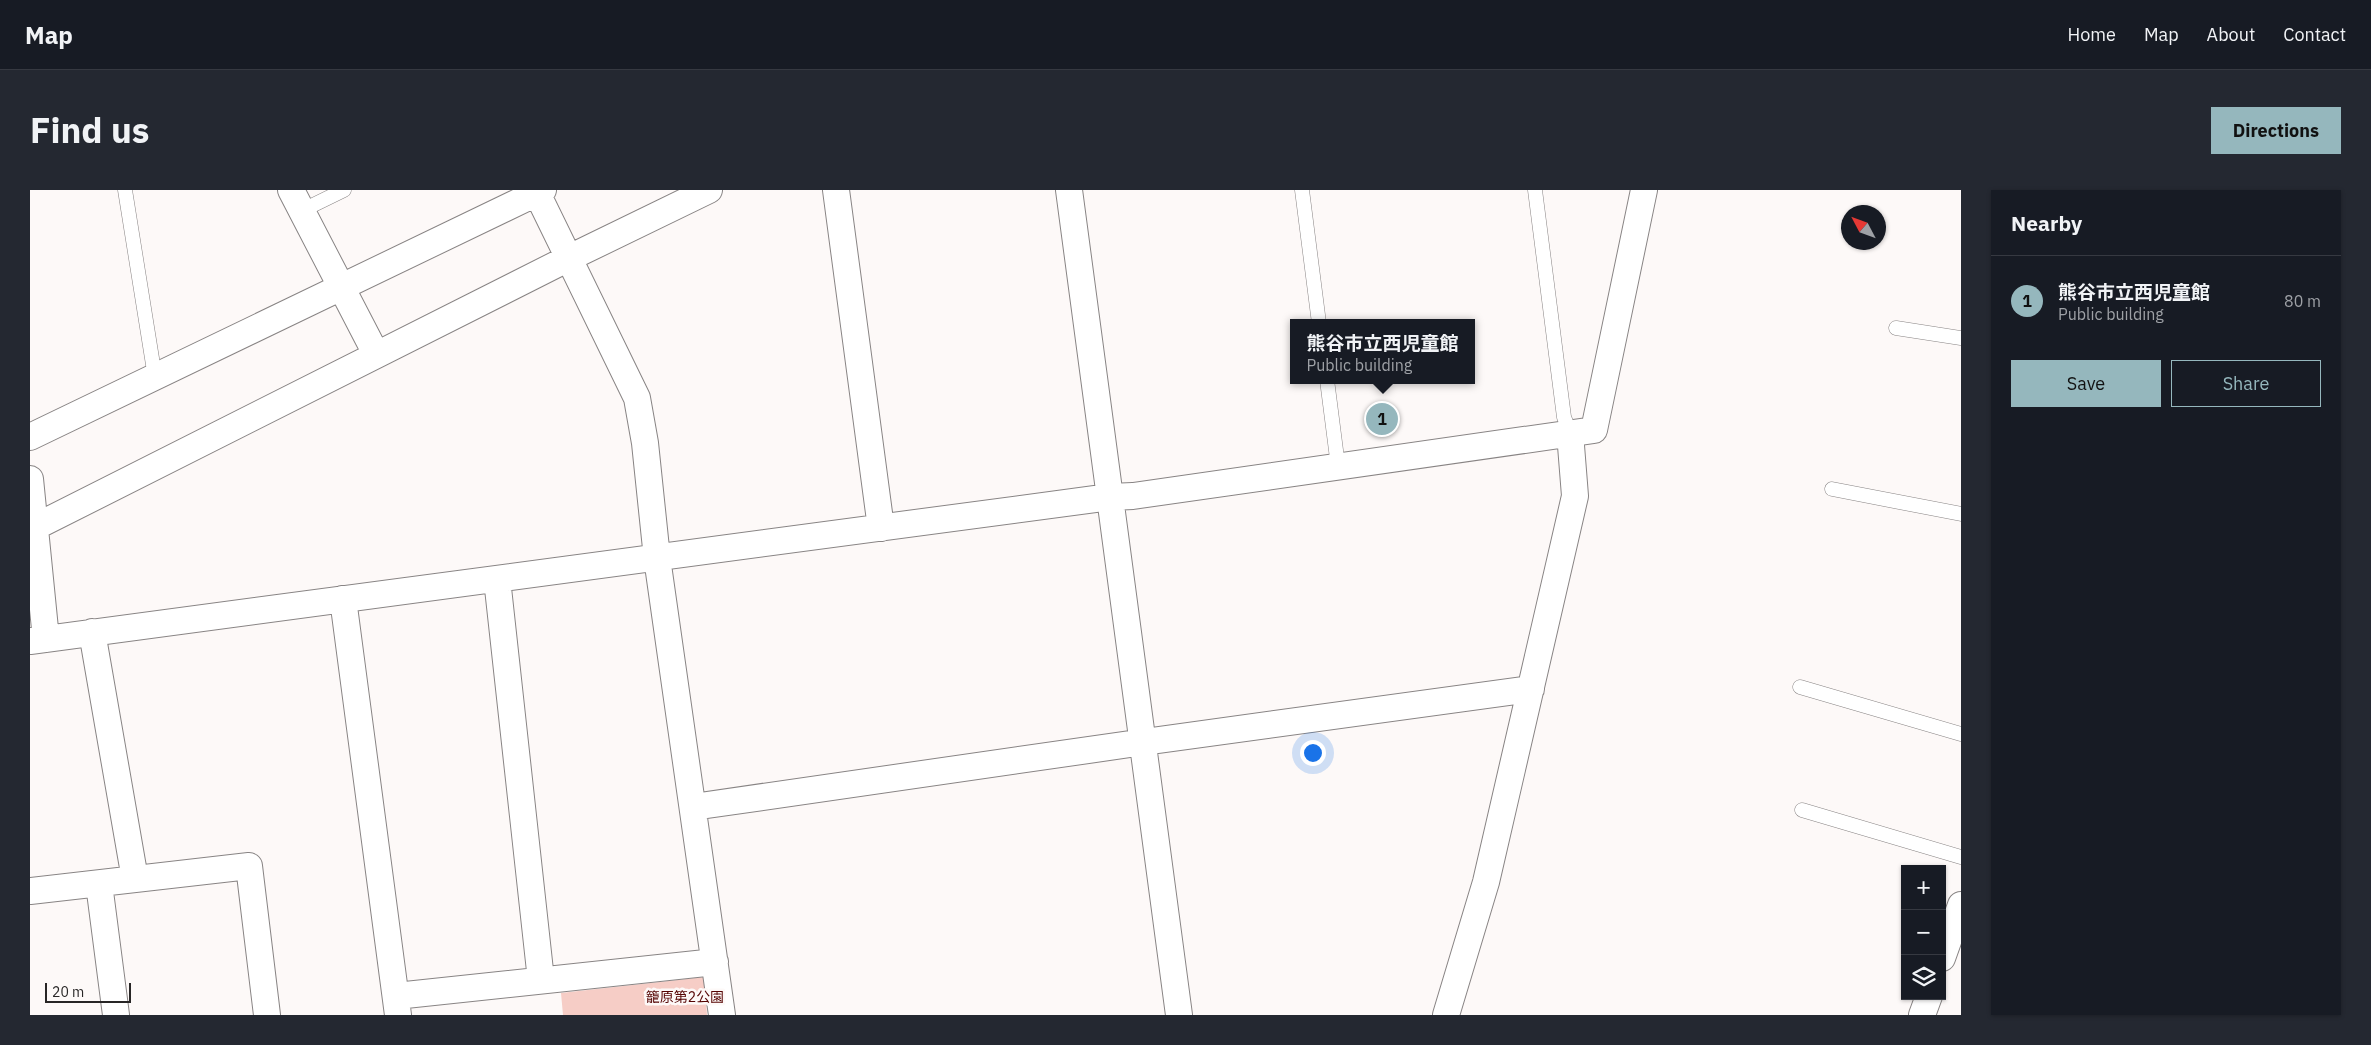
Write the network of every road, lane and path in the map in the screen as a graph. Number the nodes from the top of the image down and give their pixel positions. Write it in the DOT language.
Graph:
graph roads {
  1 [pos="125,190"];
  2 [pos="344,190"];
  3 [pos="709,190"];
  4 [pos="836,190"];
  5 [pos="1069,190"];
  6 [pos="1302,190"];
  7 [pos="1535,190"];
  8 [pos="1644,190"];
  9 [pos="540,191"];
  10 [pos="296,200"];
  11 [pos="568,258"];
  12 [pos="340,288"];
  13 [pos="1318,319"];
  14 [pos="1896,328"];
  15 [pos="1961,338"];
  16 [pos="376,354"];
  17 [pos="154,376"];
  18 [pos="1328,384"];
  19 [pos="1570,433"];
  20 [pos="30,437"];
  21 [pos="1338,466"];
  22 [pos="30,479"];
  23 [pos="1832,489"];
  24 [pos="1110,497"];
  25 [pos="1961,514"];
  26 [pos="35,526"];
  27 [pos="881,528"];
  28 [pos="657,558"];
  29 [pos="497,578"];
  30 [pos="343,599"];
  31 [pos="92,632"];
  32 [pos="38,640"];
  33 [pos="1800,687"];
  34 [pos="1530,689"];
  35 [pos="1961,734"];
  36 [pos="1144,742"];
  37 [pos="693,807"];
  38 [pos="1802,810"];
  39 [pos="1961,858"];
  40 [pos="135,879"];
  41 [pos="99,884"];
  42 [pos="30,891"];
  43 [pos="1961,904"];
  44 [pos="1943,955"];
  45 [pos="715,962"];
  46 [pos="541,980"];
  47 [pos="1928,1000"];
  48 [pos="397,1005"];
  49 [pos="116,1015"];
  50 [pos="267,1015"];
  51 [pos="722,1015"];
  52 [pos="1179,1015"];
  53 [pos="1446,1015"];
  54 [pos="1922,1015"];
  1 -- 17 [label="lane"];
  2 -- 10 [label="lane"];
  3 -- 11 [label="street"];
  4 -- 27 [label="street"];
  5 -- 24 [label="street"];
  6 -- 13 [label="lane"];
  7 -- 19 [label="lane"];
  8 -- 19 [label="street"];
  9 -- 11 [label="street"];
  9 -- 12 [label="street"];
  10 -- 12 [label="street"];
  11 -- 16 [label="street"];
  11 -- 28 [label="street"];
  12 -- 16 [label="street"];
  12 -- 17 [label="street"];
  14 -- 15 [label="lane"];
  16 -- 26 [label="street"];
  17 -- 20 [label="street"];
  18 -- 21 [label="lane"];
  19 -- 21 [label="street"];
  19 -- 34 [label="street"];
  21 -- 24 [label="street"];
  22 -- 26 [label="street"];
  23 -- 25 [label="lane"];
  24 -- 27 [label="street"];
  24 -- 36 [label="street"];
  26 -- 32 [label="street"];
  27 -- 28 [label="street"];
  28 -- 29 [label="street"];
  28 -- 37 [label="street"];
  29 -- 30 [label="street"];
  29 -- 46 [label="street"];
  30 -- 31 [label="street"];
  30 -- 48 [label="street"];
  31 -- 32 [label="street"];
  31 -- 40 [label="street"];
  33 -- 35 [label="lane"];
  34 -- 36 [label="street"];
  34 -- 53 [label="street"];
  36 -- 37 [label="street"];
  36 -- 52 [label="street"];
  37 -- 45 [label="street"];
  38 -- 39 [label="lane"];
  40 -- 41 [label="street"];
  40 -- 50 [label="street"];
  41 -- 42 [label="street"];
  41 -- 49 [label="street"];
  43 -- 44 [label="street"];
  45 -- 46 [label="street"];
  45 -- 51 [label="street"];
  46 -- 48 [label="street"];
  47 -- 54 [label="street"];
}
